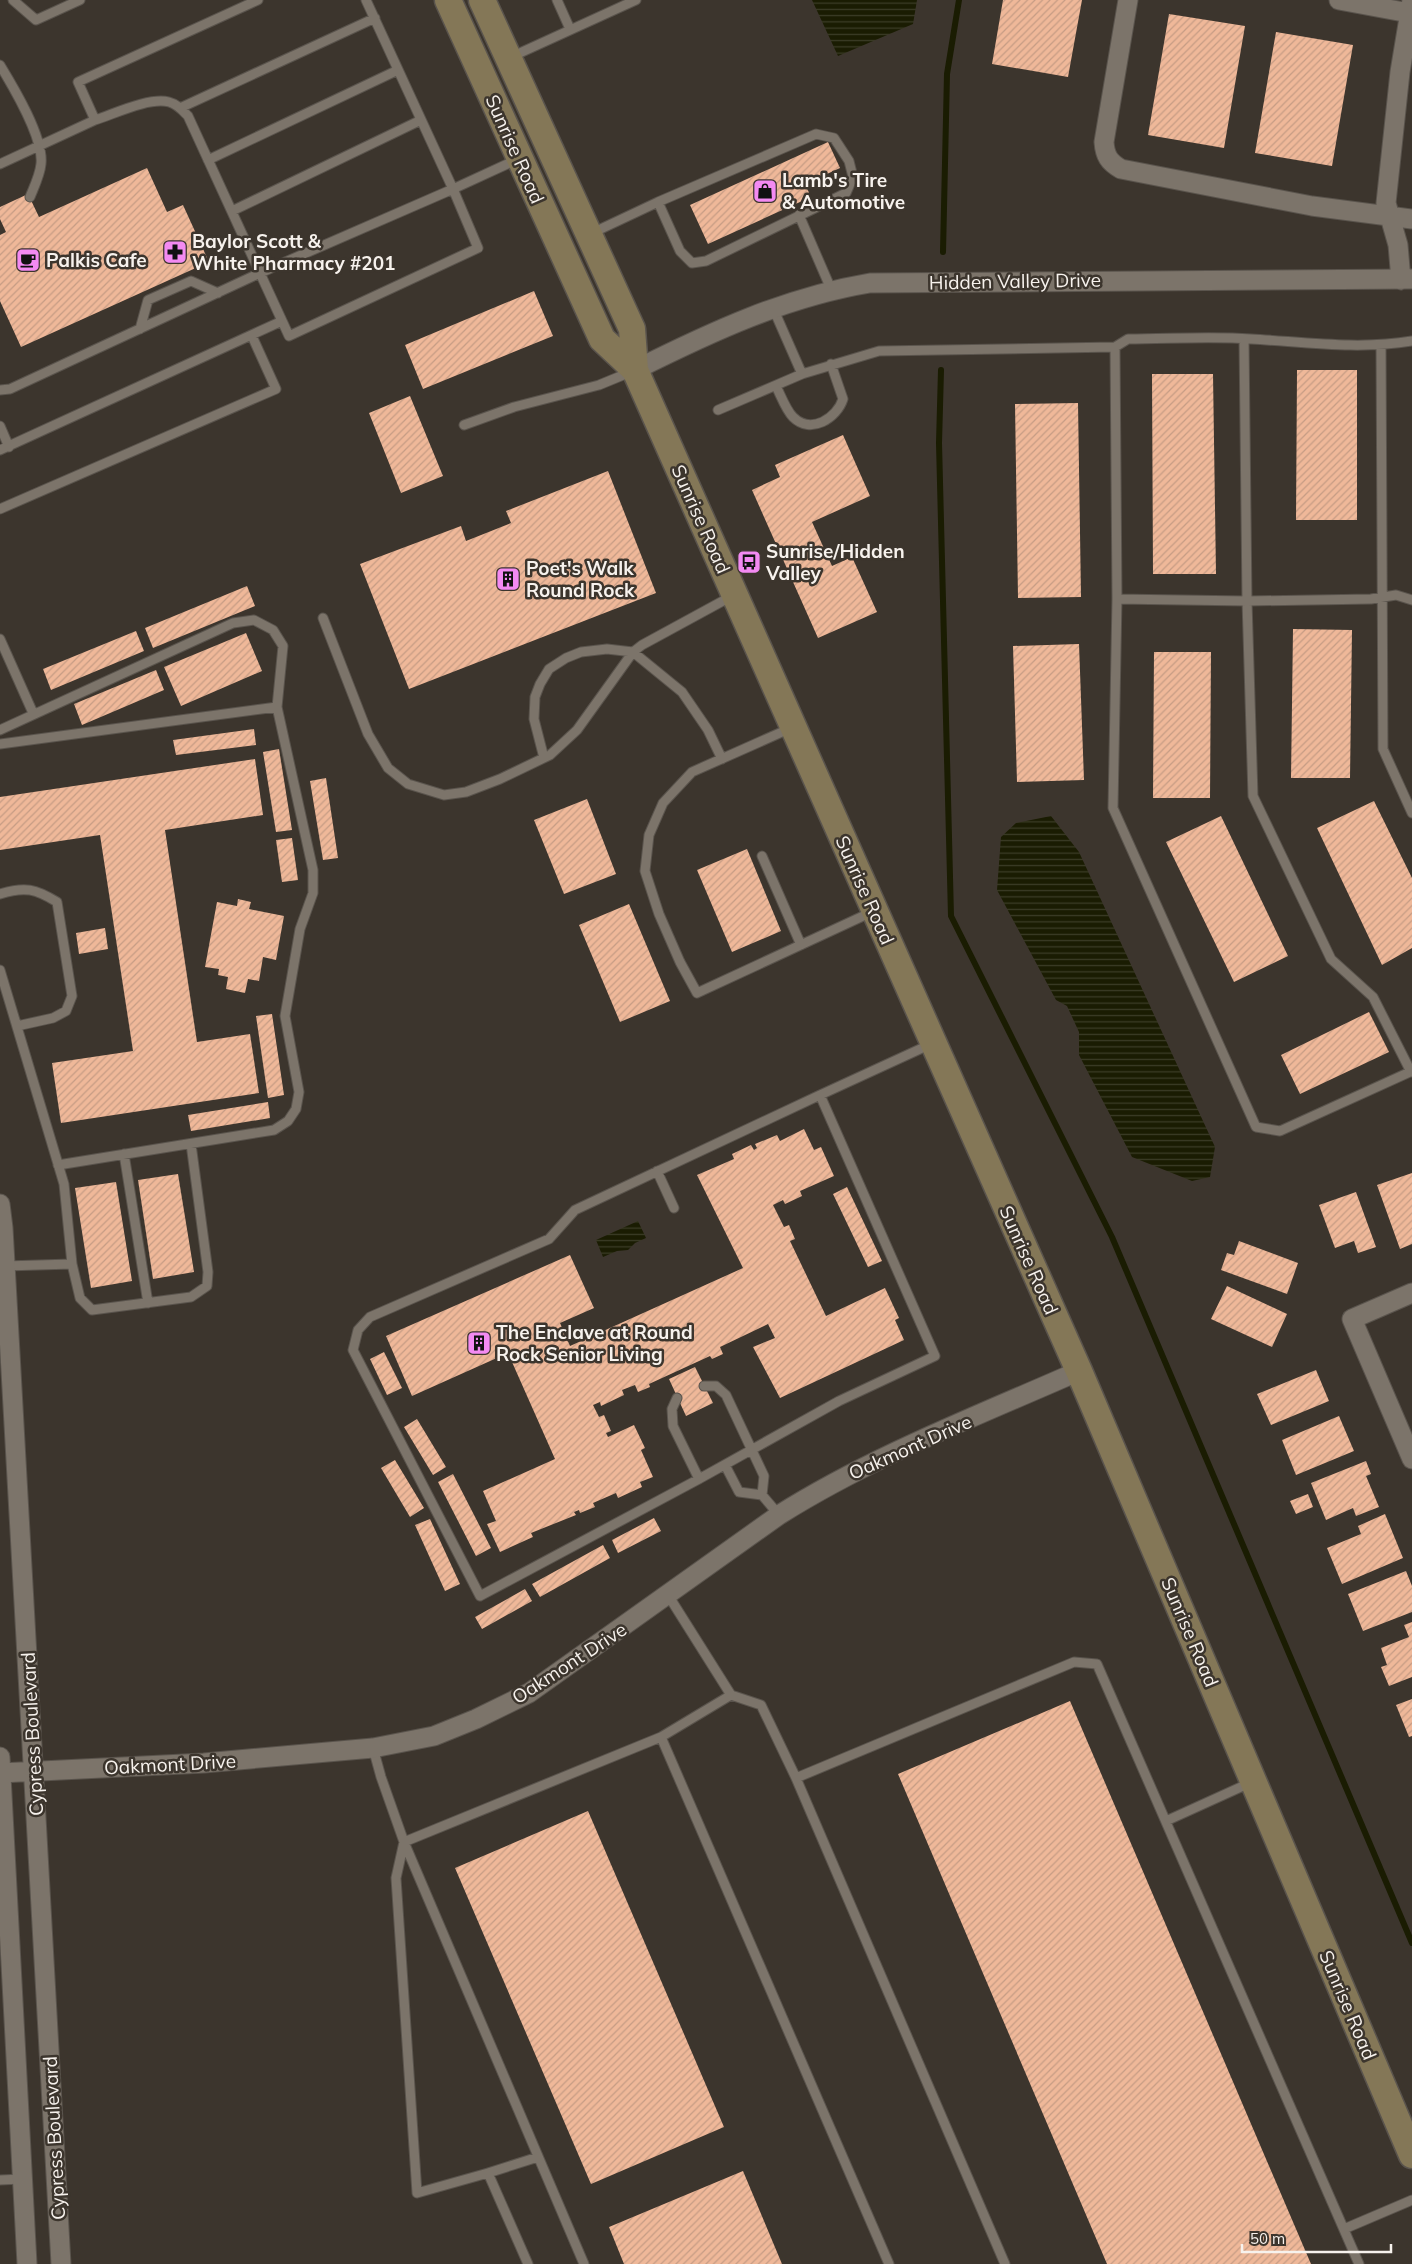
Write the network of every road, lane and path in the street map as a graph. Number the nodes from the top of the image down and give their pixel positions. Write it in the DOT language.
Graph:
graph roads {
  1 [pos="13,0"];
  2 [pos="80,0"];
  3 [pos="258,0"];
  4 [pos="366,0"];
  5 [pos="448,0"];
  6 [pos="482,0"];
  7 [pos="557,0"];
  8 [pos="636,0"];
  9 [pos="1128,0"];
  10 [pos="1339,0"];
  11 [pos="1411,10"];
  12 [pos="375,18"];
  13 [pos="570,30"];
  14 [pos="509,58"];
  15 [pos="0,65"];
  16 [pos="398,70"];
  17 [pos="180,108"];
  18 [pos="95,120"];
  19 [pos="421,120"];
  20 [pos="40,146"];
  21 [pos="519,159"];
  22 [pos="208,160"];
  23 [pos="0,164"];
  24 [pos="453,189"];
  25 [pos="30,197"];
  26 [pos="658,202"];
  27 [pos="232,211"];
  28 [pos="799,215"];
  29 [pos="1388,216"];
  30 [pos="1412,219"];
  31 [pos="590,234"];
  32 [pos="260,273"];
  33 [pos="1407,280"];
  34 [pos="831,289"];
  35 [pos="218,293"];
  36 [pos="773,307"];
  37 [pos="282,321"];
  38 [pos="140,329"];
  39 [pos="252,336"];
  40 [pos="1244,339"];
  41 [pos="1412,341"];
  42 [pos="1381,345"];
  43 [pos="1115,347"];
  44 [pos="831,364"];
  45 [pos="635,370"];
  46 [pos="802,374"];
  47 [pos="776,386"];
  48 [pos="0,390"];
  49 [pos="718,410"];
  50 [pos="464,425"];
  51 [pos="0,426"];
  52 [pos="4,448"];
  53 [pos="0,509"];
  54 [pos="735,595"];
  55 [pos="1382,597"];
  56 [pos="1117,598"];
  57 [pos="1412,600"];
  58 [pos="1247,601"];
  59 [pos="323,618"];
  60 [pos="0,639"];
  61 [pos="633,652"];
  62 [pos="277,706"];
  63 [pos="32,713"];
  64 [pos="793,727"];
  65 [pos="0,730"];
  66 [pos="0,744"];
  67 [pos="544,758"];
  68 [pos="722,759"];
  69 [pos="1412,813"];
  70 [pos="762,856"];
  71 [pos="0,894"];
  72 [pos="874,910"];
  73 [pos="801,946"];
  74 [pos="0,970"];
  75 [pos="17,1026"];
  76 [pos="933,1043"];
  77 [pos="1412,1072"];
  78 [pos="820,1095"];
  79 [pos="191,1144"];
  80 [pos="124,1154"];
  81 [pos="58,1165"];
  82 [pos="657,1171"];
  83 [pos="0,1204"];
  84 [pos="674,1208"];
  85 [pos="72,1264"];
  86 [pos="5,1266"];
  87 [pos="1412,1293"];
  88 [pos="148,1303"];
  89 [pos="1079,1371"];
  90 [pos="704,1386"];
  91 [pos="677,1398"];
  92 [pos="753,1450"];
  93 [pos="1412,1459"];
  94 [pos="725,1465"];
  95 [pos="699,1479"];
  96 [pos="762,1495"];
  97 [pos="778,1515"];
  98 [pos="668,1595"];
  99 [pos="731,1695"];
  100 [pos="660,1737"];
  101 [pos="373,1748"];
  102 [pos="0,1768"];
  103 [pos="34,1772"];
  104 [pos="796,1778"];
  105 [pos="1253,1782"];
  106 [pos="1166,1821"];
  107 [pos="404,1842"];
  108 [pos="1412,2155"];
  109 [pos="538,2156"];
  110 [pos="488,2174"];
  111 [pos="22,2179"];
  112 [pos="0,2180"];
  113 [pos="1412,2200"];
  114 [pos="1344,2229"];
  115 [pos="27,2264"];
  116 [pos="61,2264"];
  117 [pos="528,2264"];
  118 [pos="584,2264"];
  119 [pos="889,2264"];
  120 [pos="1005,2264"];
  121 [pos="1359,2264"];
  1 -- 2 [label="lane"];
  3 -- 18 [label="lane"];
  4 -- 12 [label="lane"];
  5 -- 21 [label="main road, Sunrise Road"];
  6 -- 14 [label="main road, Sunrise Road"];
  7 -- 13 [label="lane"];
  8 -- 13 [label="lane"];
  9 -- 29 [label="street"];
  10 -- 11 [label="street"];
  11 -- 29 [label="street"];
  12 -- 16 [label="lane"];
  12 -- 17 [label="lane"];
  13 -- 14 [label="lane"];
  14 -- 31 [label="main road, Sunrise Road"];
  15 -- 20 [label="lane"];
  16 -- 19 [label="lane"];
  16 -- 22 [label="lane"];
  17 -- 18 [label="lane"];
  17 -- 22 [label="lane"];
  18 -- 20 [label="lane"];
  19 -- 24 [label="lane"];
  19 -- 27 [label="lane"];
  20 -- 23 [label="lane"];
  20 -- 25 [label="lane"];
  21 -- 24 [label="lane"];
  21 -- 45 [label="main road, Sunrise Road"];
  22 -- 27 [label="lane"];
  24 -- 32 [label="lane"];
  24 -- 37 [label="lane"];
  26 -- 28 [label="lane"];
  26 -- 28 [label="lane"];
  26 -- 31 [label="lane"];
  27 -- 32 [label="lane"];
  28 -- 34 [label="lane"];
  29 -- 30 [label="street"];
  29 -- 33 [label="street"];
  31 -- 45 [label="main road, Sunrise Road"];
  32 -- 35 [label="lane"];
  32 -- 37 [label="lane"];
  33 -- 34 [label="street, Hidden Valley Drive"];
  34 -- 36 [label="street, Hidden Valley Drive"];
  35 -- 38 [label="lane"];
  35 -- 38 [label="lane"];
  36 -- 45 [label="street, Hidden Valley Drive"];
  36 -- 46 [label="lane"];
  37 -- 39 [label="lane"];
  38 -- 48 [label="lane"];
  39 -- 52 [label="lane"];
  39 -- 53 [label="lane"];
  40 -- 42 [label="lane"];
  40 -- 43 [label="lane"];
  40 -- 58 [label="lane"];
  41 -- 42 [label="lane"];
  42 -- 55 [label="lane"];
  43 -- 44 [label="lane"];
  43 -- 56 [label="lane"];
  44 -- 46 [label="lane"];
  44 -- 47 [label="lane"];
  45 -- 50 [label="lane"];
  45 -- 54 [label="main road, Sunrise Road"];
  46 -- 47 [label="lane"];
  47 -- 49 [label="lane"];
  51 -- 52 [label="lane"];
  54 -- 61 [label="lane"];
  54 -- 64 [label="main road, Sunrise Road"];
  55 -- 57 [label="lane"];
  55 -- 58 [label="lane"];
  55 -- 69 [label="lane"];
  56 -- 58 [label="lane"];
  56 -- 77 [label="lane"];
  58 -- 77 [label="lane"];
  59 -- 67 [label="lane"];
  60 -- 63 [label="lane"];
  61 -- 67 [label="lane"];
  61 -- 67 [label="lane"];
  61 -- 68 [label="lane"];
  62 -- 63 [label="lane"];
  62 -- 66 [label="lane"];
  62 -- 79 [label="lane"];
  63 -- 65 [label="lane"];
  64 -- 68 [label="lane"];
  64 -- 72 [label="main road, Sunrise Road"];
  68 -- 73 [label="lane"];
  70 -- 73 [label="lane"];
  71 -- 75 [label="lane"];
  72 -- 73 [label="lane"];
  72 -- 76 [label="main road, Sunrise Road"];
  74 -- 75 [label="lane"];
  75 -- 81 [label="lane"];
  76 -- 78 [label="lane"];
  76 -- 89 [label="main road, Sunrise Road"];
  78 -- 82 [label="lane"];
  78 -- 92 [label="lane"];
  79 -- 80 [label="lane"];
  79 -- 88 [label="lane"];
  80 -- 81 [label="lane"];
  80 -- 88 [label="lane"];
  81 -- 85 [label="lane"];
  82 -- 84 [label="lane"];
  82 -- 95 [label="lane"];
  83 -- 86 [label="street, Cypress Boulevard"];
  85 -- 86 [label="lane"];
  85 -- 88 [label="lane"];
  86 -- 103 [label="street, Cypress Boulevard"];
  87 -- 93 [label="street"];
  89 -- 97 [label="street, Oakmont Drive"];
  89 -- 105 [label="main road, Sunrise Road"];
  90 -- 92 [label="lane"];
  91 -- 95 [label="lane"];
  92 -- 94 [label="lane"];
  92 -- 96 [label="lane"];
  94 -- 95 [label="lane"];
  94 -- 96 [label="lane"];
  96 -- 97 [label="lane"];
  97 -- 98 [label="street, Oakmont Drive"];
  98 -- 99 [label="lane"];
  98 -- 101 [label="street, Oakmont Drive"];
  99 -- 100 [label="lane"];
  99 -- 104 [label="lane"];
  100 -- 107 [label="lane"];
  100 -- 119 [label="lane"];
  101 -- 103 [label="street, Oakmont Drive"];
  101 -- 107 [label="lane"];
  102 -- 103 [label="street, Oakmont Drive"];
  102 -- 111 [label="street, Cypress Boulevard"];
  103 -- 116 [label="street, Cypress Boulevard"];
  104 -- 106 [label="lane"];
  104 -- 120 [label="lane"];
  105 -- 106 [label="lane"];
  105 -- 108 [label="main road, Sunrise Road"];
  106 -- 114 [label="lane"];
  107 -- 109 [label="lane"];
  107 -- 110 [label="lane"];
  109 -- 110 [label="lane"];
  109 -- 118 [label="lane"];
  110 -- 117 [label="lane"];
  111 -- 112 [label="lane"];
  111 -- 115 [label="street, Cypress Boulevard"];
  113 -- 114 [label="lane"];
  114 -- 121 [label="lane"];
}
